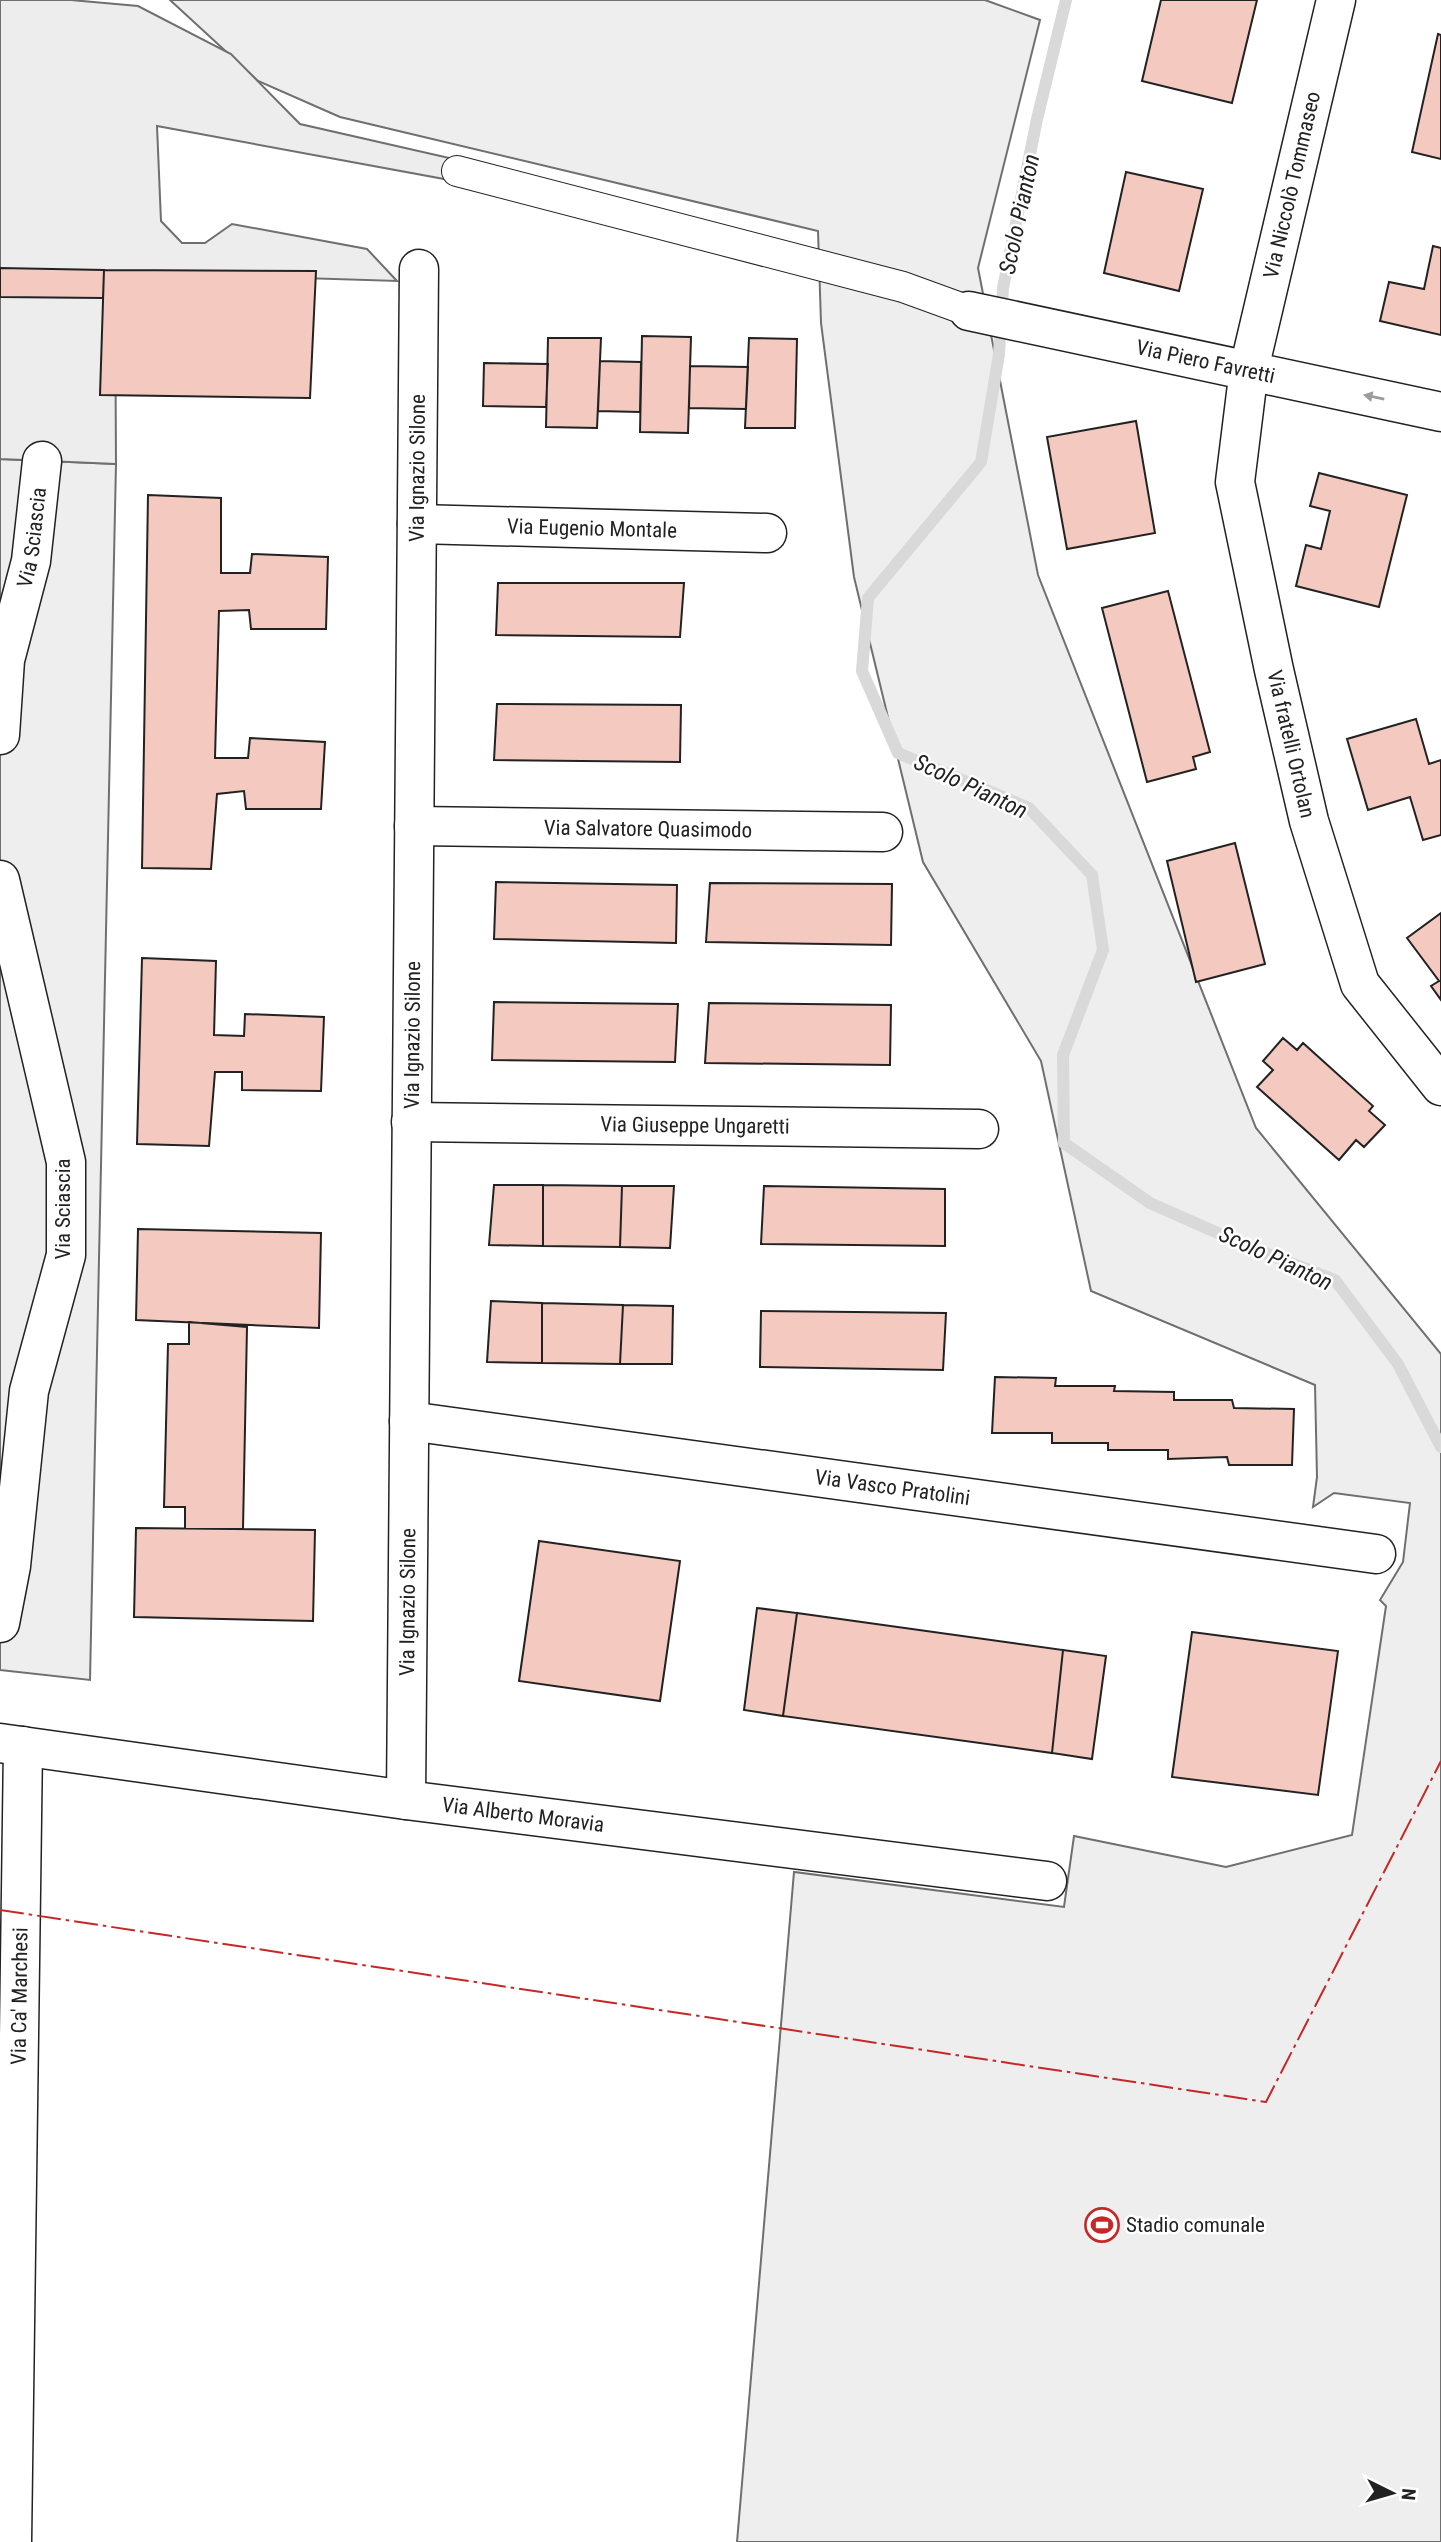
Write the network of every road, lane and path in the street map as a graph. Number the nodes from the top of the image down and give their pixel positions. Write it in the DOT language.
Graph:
graph roads {
  1 [pos="1336,0"];
  2 [pos="457,171"];
  3 [pos="419,270"];
  4 [pos="969,311"];
  5 [pos="1249,369"];
  6 [pos="1441,412"];
  7 [pos="41,461"];
  8 [pos="417,524"];
  9 [pos="767,533"];
  10 [pos="0,735"];
  11 [pos="414,826"];
  12 [pos="883,832"];
  13 [pos="0,880"];
  14 [pos="1441,1086"];
  15 [pos="411,1122"];
  16 [pos="979,1129"];
  17 [pos="409,1421"];
  18 [pos="1376,1554"];
  19 [pos="0,1623"];
  20 [pos="12,1744"];
  21 [pos="406,1800"];
  22 [pos="1047,1881"];
  23 [pos="12,2542"];
  1 -- 5 [label="street, Via Niccolò Tommaseo"];
  2 -- 4 [label="street"];
  3 -- 8 [label="street, Via Ignazio Silone"];
  4 -- 5 [label="street, Via Piero Favretti"];
  6 -- 5 [label="street, Via Piero Favretti, one-way"];
  5 -- 14 [label="street, Via fratelli Ortolan"];
  7 -- 10 [label="street, Via Sciascia"];
  8 -- 9 [label="street, Via Eugenio Montale"];
  8 -- 11 [label="street, Via Ignazio Silone"];
  11 -- 12 [label="street, Via Salvatore Quasimodo"];
  11 -- 15 [label="street, Via Ignazio Silone"];
  13 -- 19 [label="street, Via Sciascia"];
  15 -- 16 [label="street, Via Giuseppe Ungaretti"];
  15 -- 17 [label="street, Via Ignazio Silone"];
  17 -- 18 [label="street, Via Vasco Pratolini"];
  17 -- 21 [label="street, Via Ignazio Silone"];
  20 -- 21 [label="street, Via Alberto Moravia"];
  20 -- 23 [label="street, Via Ca' Marchesi"];
  21 -- 22 [label="street, Via Alberto Moravia"];
}
